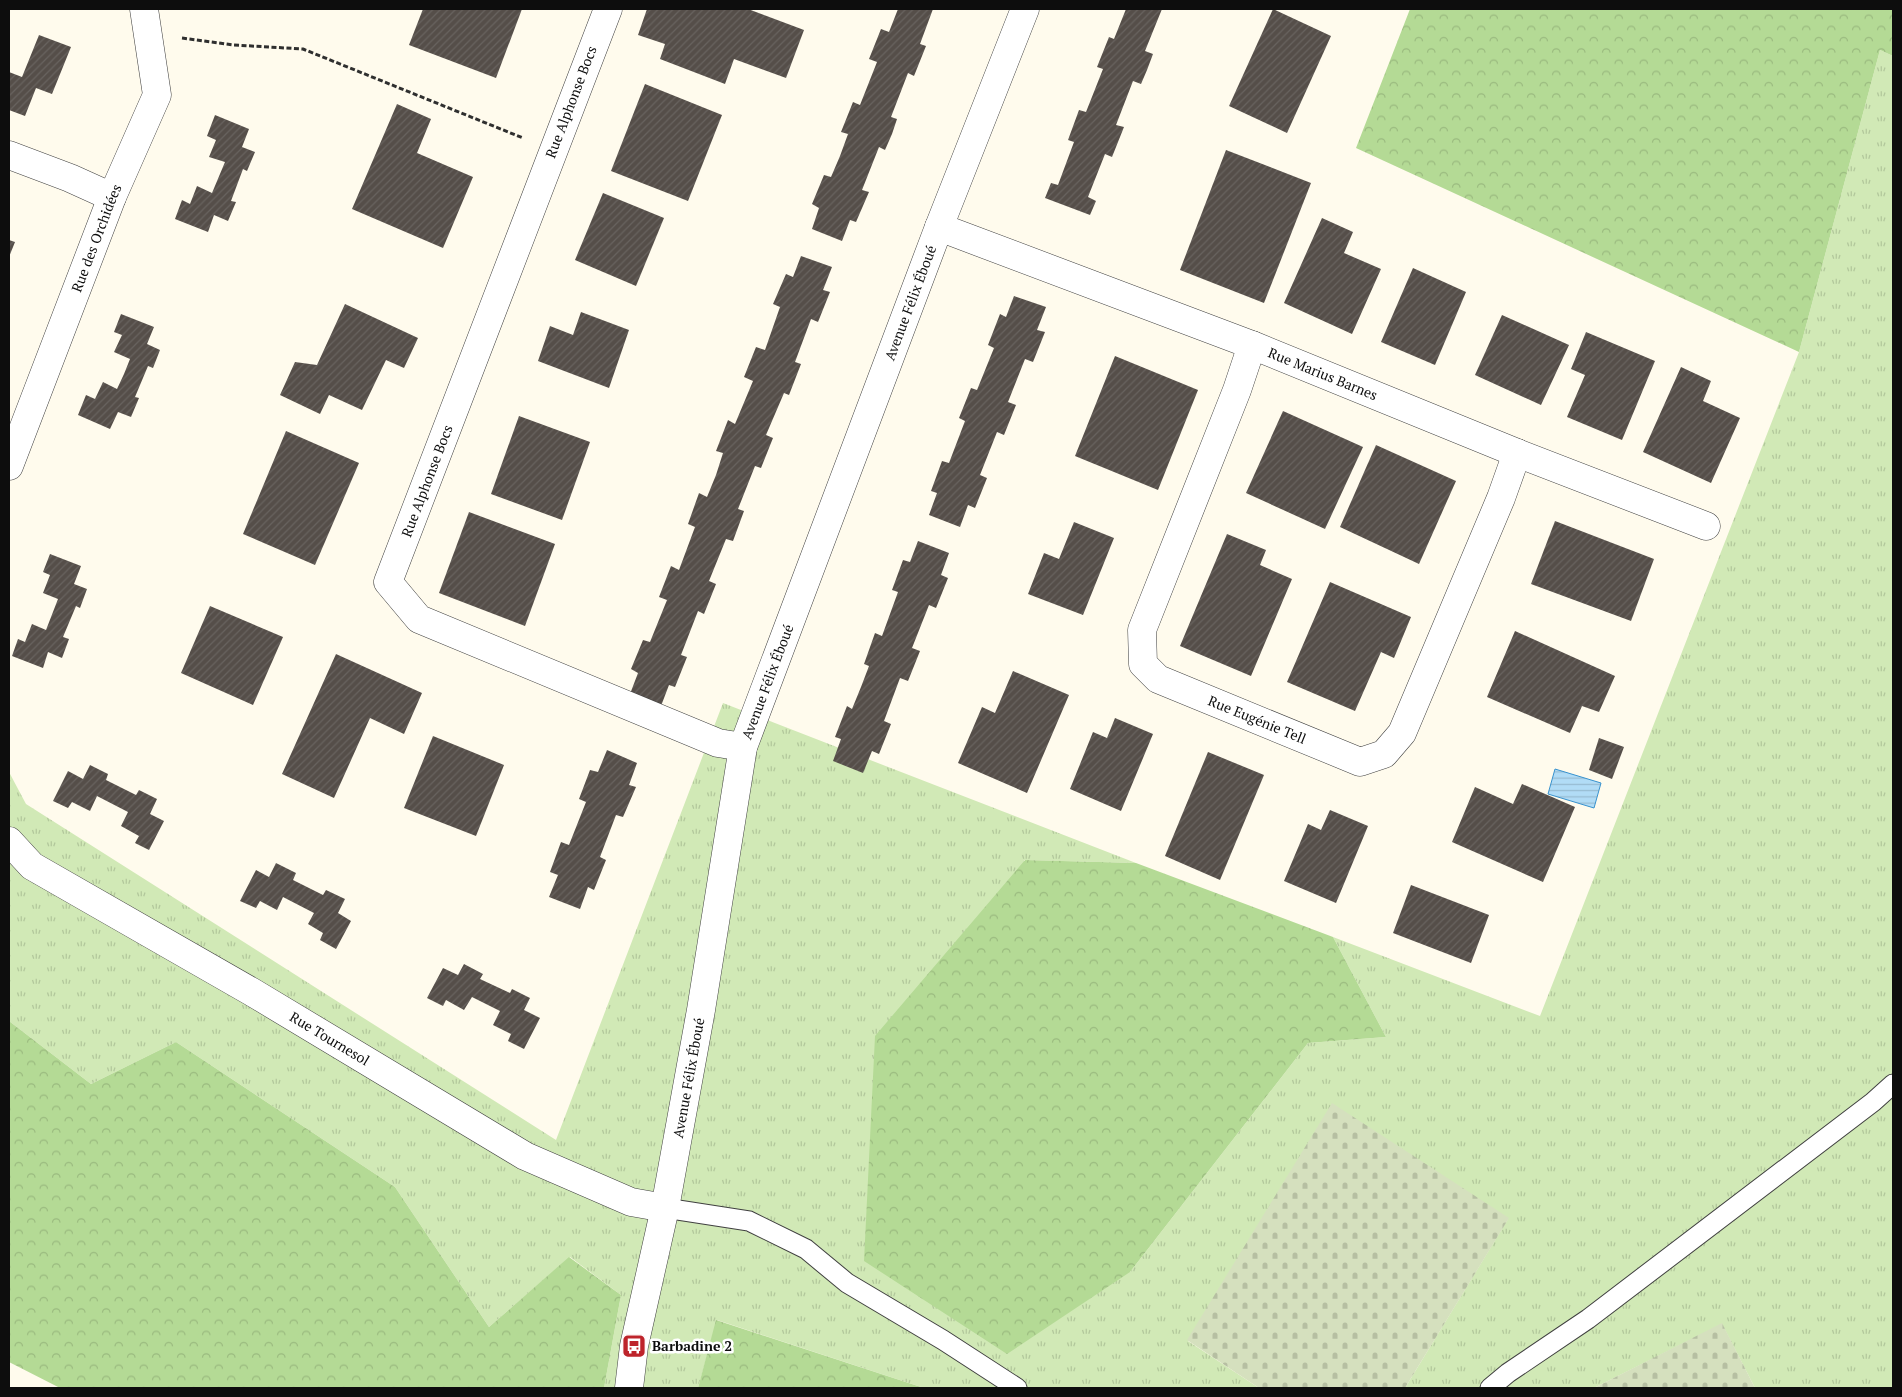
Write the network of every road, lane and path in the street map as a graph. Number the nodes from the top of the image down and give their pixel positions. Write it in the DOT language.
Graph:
graph roads {
  1 [pos="608,9"];
  2 [pos="1025,9"];
  3 [pos="147,21"];
  4 [pos="552,150"];
  5 [pos="9,155"];
  6 [pos="112,198"];
  7 [pos="939,226"];
  8 [pos="1252,345"];
  9 [pos="1517,453"];
  10 [pos="9,466"];
  11 [pos="1706,526"];
  12 [pos="743,747"];
  13 [pos="9,841"];
  14 [pos="1893,1084"];
  15 [pos="665,1208"];
  16 [pos="628,1388"];
  17 [pos="1017,1388"];
  18 [pos="1490,1388"];
  1 -- 4 [label="street, Rue Alphonse Bocs"];
  2 -- 7 [label="street, Avenue Félix Éboué"];
  3 -- 4 [label="path"];
  3 -- 6 [label="street, Rue des Orchidées"];
  4 -- 12 [label="street, Rue Alphonse Bocs"];
  5 -- 6 [label="street"];
  6 -- 10 [label="street, Rue des Orchidées"];
  7 -- 8 [label="street, Rue Marius Barnes"];
  7 -- 12 [label="street, Avenue Félix Éboué"];
  8 -- 9 [label="street, Rue Marius Barnes"];
  8 -- 9 [label="street, Rue Eugénie Tell"];
  9 -- 11 [label="street, Rue Marius Barnes"];
  12 -- 15 [label="street, Avenue Félix Éboué"];
  13 -- 15 [label="street, Rue Tournesol"];
  14 -- 18 [label="lane"];
  15 -- 16 [label="street, Avenue Félix Éboué"];
  15 -- 17 [label="lane"];
}
